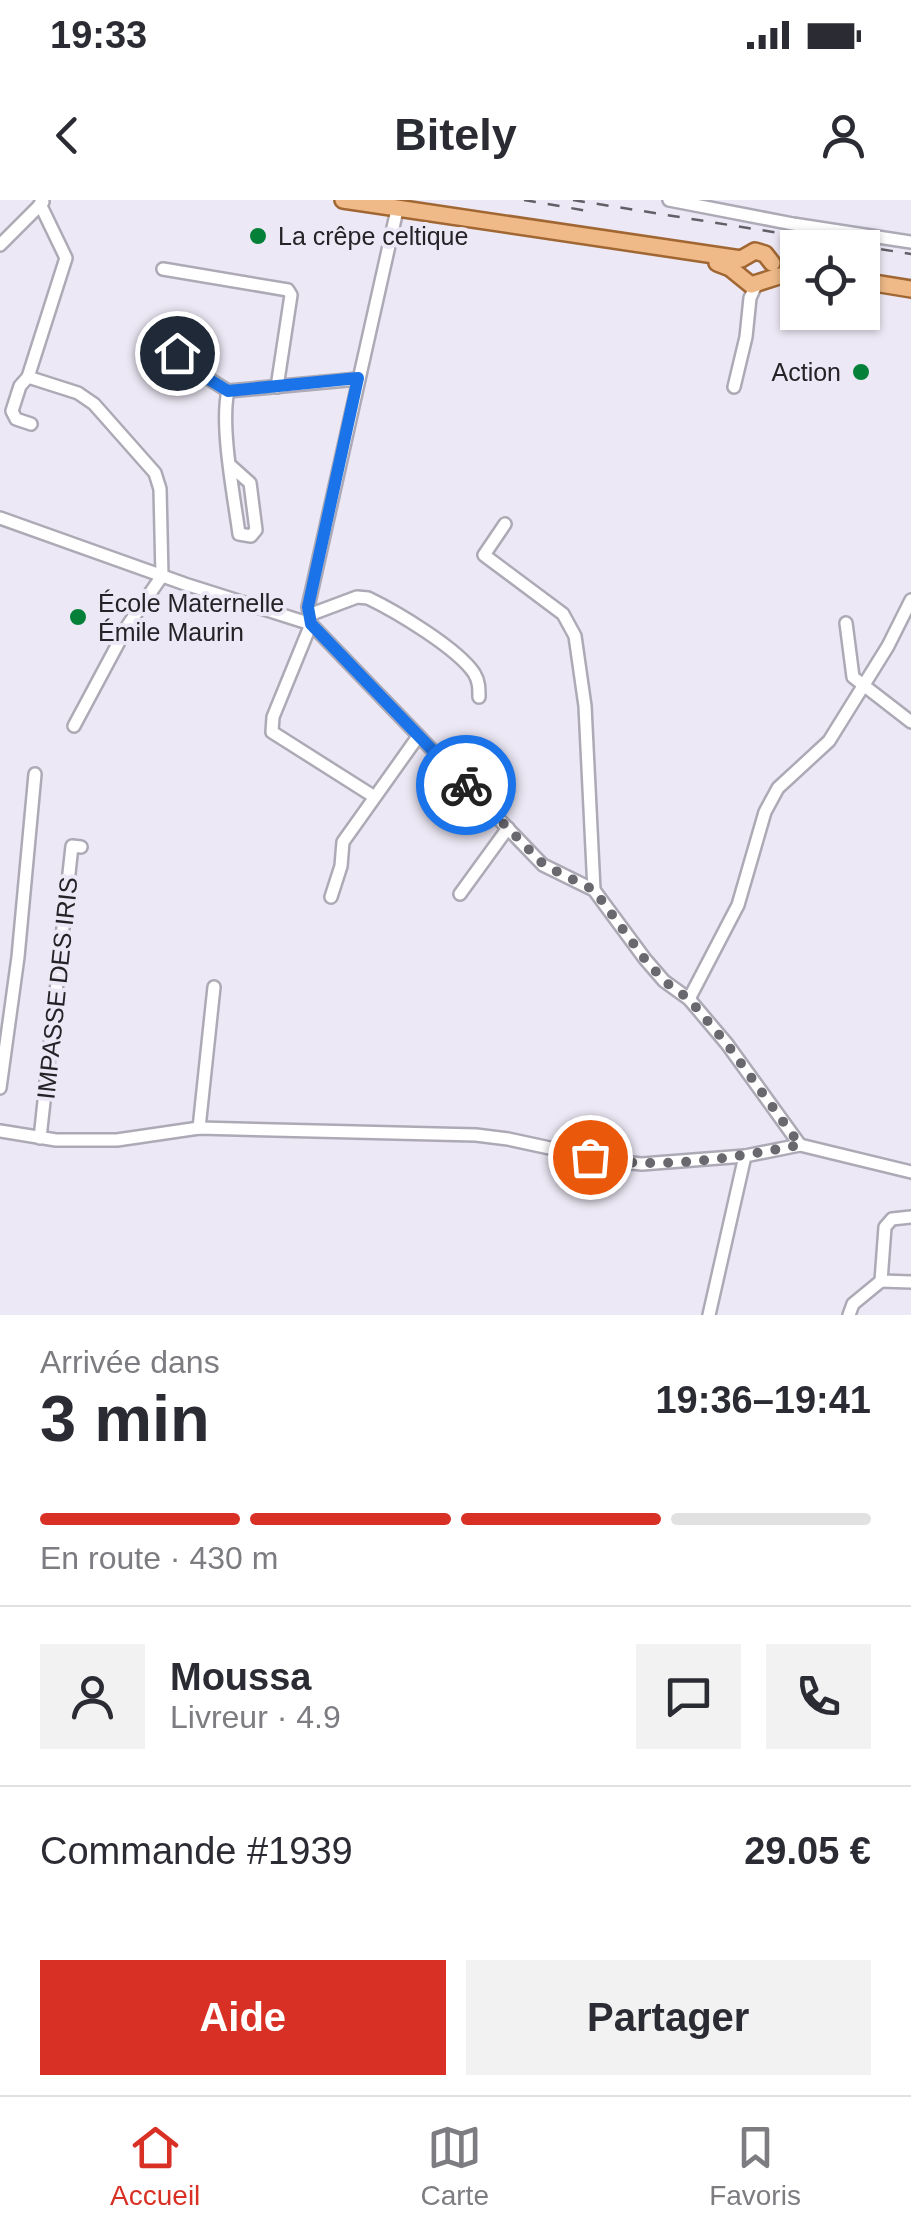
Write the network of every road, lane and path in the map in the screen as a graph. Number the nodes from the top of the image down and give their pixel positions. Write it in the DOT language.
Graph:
graph roads {
  1 [pos="343,200"];
  2 [pos="669,200"];
  3 [pos="42,201"];
  4 [pos="396,210"];
  5 [pos="911,242"];
  6 [pos="0,245"];
  7 [pos="163,270"];
  8 [pos="780,275"];
  9 [pos="753,277"];
  10 [pos="880,284"];
  11 [pos="911,288"];
  12 [pos="152,331"];
  13 [pos="28,377"];
  14 [pos="358,378"];
  15 [pos="276,387"];
  16 [pos="734,387"];
  17 [pos="228,391"];
  18 [pos="31,424"];
  19 [pos="231,466"];
  20 [pos="0,518"];
  21 [pos="505,524"];
  22 [pos="162,576"];
  23 [pos="911,600"];
  24 [pos="310,620"];
  25 [pos="846,623"];
  26 [pos="863,686"];
  27 [pos="479,697"];
  28 [pos="911,722"];
  29 [pos="74,726"];
  30 [pos="417,738"];
  31 [pos="35,774"];
  32 [pos="373,796"];
  33 [pos="508,828"];
  34 [pos="81,847"];
  35 [pos="594,890"];
  36 [pos="460,894"];
  37 [pos="331,897"];
  38 [pos="214,987"];
  39 [pos="689,999"];
  40 [pos="0,1088"];
  41 [pos="199,1128"];
  42 [pos="0,1132"];
  43 [pos="40,1138"];
  44 [pos="800,1145"];
  45 [pos="744,1156"];
  46 [pos="911,1172"];
  47 [pos="911,1217"];
  48 [pos="880,1281"];
  49 [pos="911,1282"];
  50 [pos="709,1315"];
  51 [pos="849,1315"];
  1 -- 4 [label="main road"];
  2 -- 5 [label="street"];
  3 -- 6 [label="street"];
  3 -- 13 [label="street"];
  4 -- 9 [label="main road"];
  4 -- 14 [label="street"];
  7 -- 15 [label="street"];
  8 -- 9 [label="main road"];
  9 -- 16 [label="street"];
  10 -- 11 [label="main road"];
  12 -- 17 [label="street"];
  13 -- 18 [label="street"];
  13 -- 22 [label="street"];
  14 -- 15 [label="street"];
  14 -- 24 [label="street"];
  15 -- 17 [label="street"];
  17 -- 19 [label="street"];
  19 -- 19 [label="street"];
  20 -- 22 [label="street"];
  21 -- 35 [label="street"];
  22 -- 24 [label="street"];
  22 -- 29 [label="street"];
  23 -- 26 [label="street"];
  24 -- 27 [label="street"];
  24 -- 30 [label="street"];
  24 -- 32 [label="street"];
  25 -- 26 [label="street"];
  26 -- 28 [label="street"];
  26 -- 39 [label="street"];
  30 -- 32 [label="street"];
  30 -- 33 [label="street"];
  31 -- 40 [label="street"];
  32 -- 37 [label="street"];
  33 -- 35 [label="street"];
  33 -- 36 [label="street"];
  34 -- 43 [label="street, IMPASSE DES IRIS"];
  35 -- 39 [label="street"];
  38 -- 41 [label="street"];
  39 -- 44 [label="street"];
  41 -- 43 [label="street"];
  41 -- 45 [label="street"];
  42 -- 43 [label="street"];
  44 -- 45 [label="street"];
  44 -- 46 [label="street"];
  45 -- 50 [label="street"];
  47 -- 48 [label="street"];
  48 -- 49 [label="street"];
  48 -- 51 [label="street"];
}
